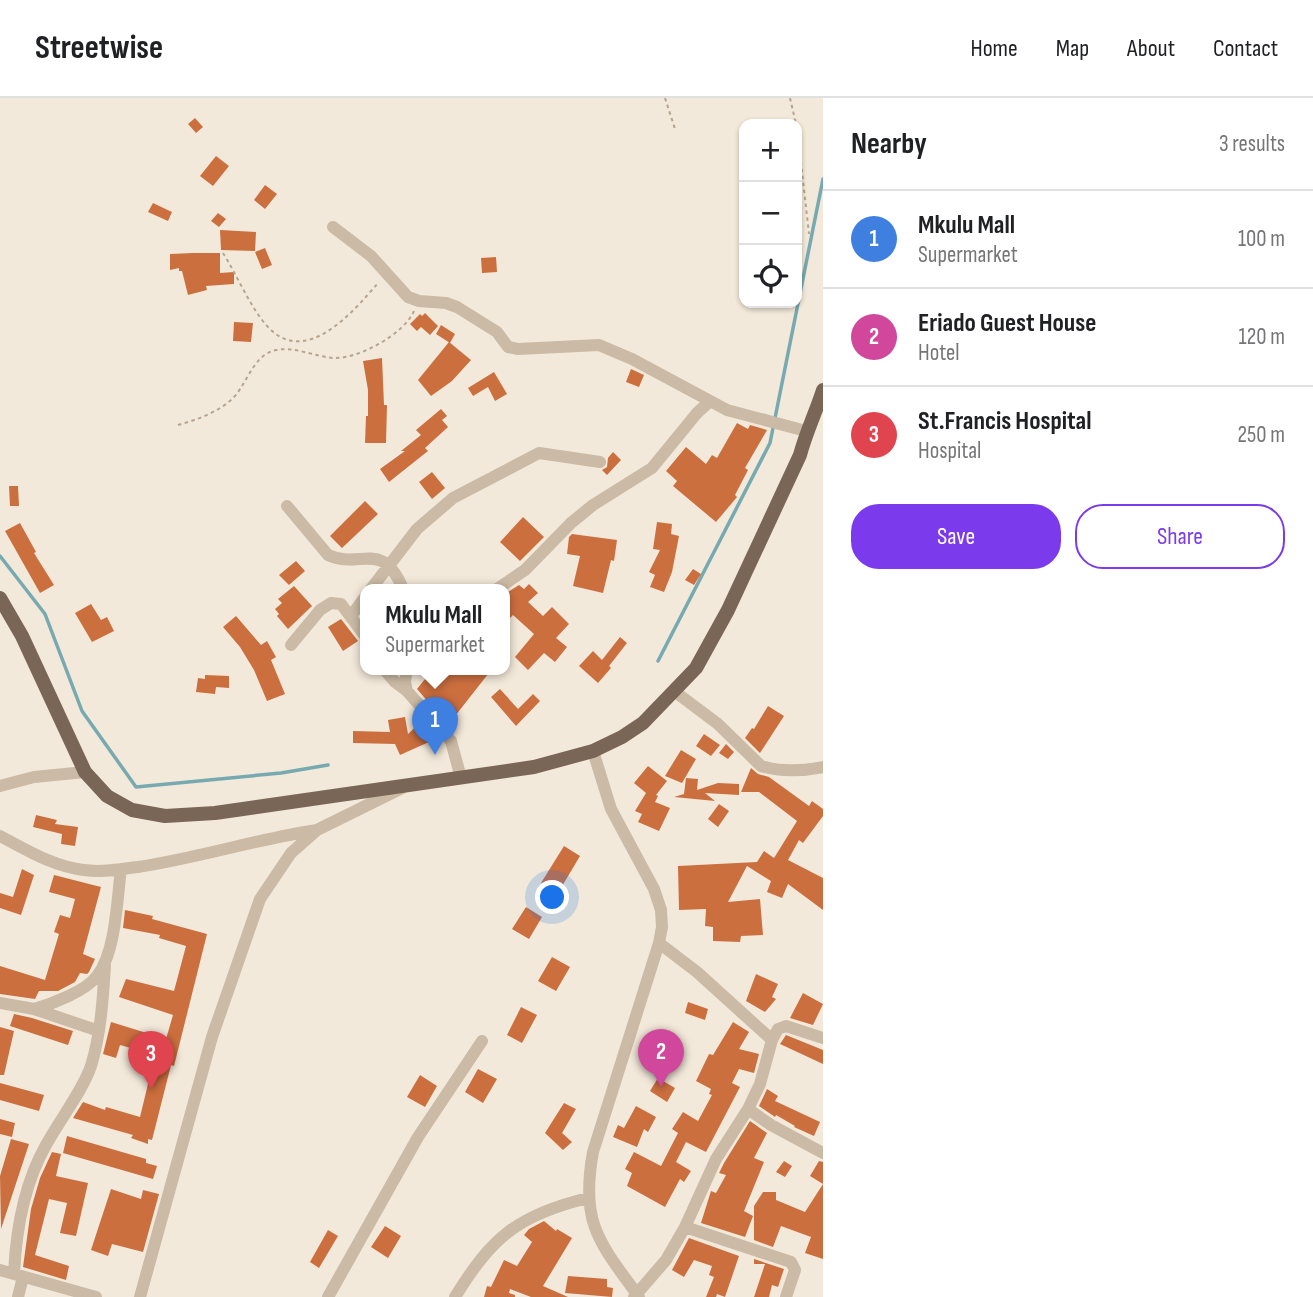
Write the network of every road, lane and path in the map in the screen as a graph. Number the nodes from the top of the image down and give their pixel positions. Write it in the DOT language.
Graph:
graph roads {
  1 [pos="666,98"];
  2 [pos="790,98"];
  3 [pos="795,119"];
  4 [pos="675,129"];
  5 [pos="802,171"];
  6 [pos="333,227"];
  7 [pos="809,234"];
  8 [pos="223,253"];
  9 [pos="392,277"];
  10 [pos="419,301"];
  11 [pos="823,390"];
  12 [pos="709,402"];
  13 [pos="178,425"];
  14 [pos="806,431"];
  15 [pos="600,462"];
  16 [pos="287,506"];
  17 [pos="388,566"];
  18 [pos="375,584"];
  19 [pos="400,584"];
  20 [pos="504,584"];
  21 [pos="0,598"];
  22 [pos="360,604"];
  23 [pos="351,616"];
  24 [pos="360,629"];
  25 [pos="291,645"];
  26 [pos="389,675"];
  27 [pos="406,675"];
  28 [pos="407,691"];
  29 [pos="674,691"];
  30 [pos="593,751"];
  31 [pos="823,767"];
  32 [pos="85,772"];
  33 [pos="461,778"];
  34 [pos="409,785"];
  35 [pos="0,786"];
  36 [pos="317,830"];
  37 [pos="0,836"];
  38 [pos="121,869"];
  39 [pos="659,943"];
  40 [pos="105,965"];
  41 [pos="0,1003"];
  42 [pos="34,1009"];
  43 [pos="99,1031"];
  44 [pos="823,1038"];
  45 [pos="772,1040"];
  46 [pos="482,1041"];
  47 [pos="748,1109"];
  48 [pos="823,1153"];
  49 [pos="588,1198"];
  50 [pos="685,1227"];
  51 [pos="15,1238"];
  52 [pos="0,1270"];
  53 [pos="18,1275"];
  54 [pos="637,1296"];
  55 [pos="18,1297"];
  56 [pos="96,1297"];
  57 [pos="141,1297"];
  58 [pos="328,1297"];
  59 [pos="454,1297"];
  60 [pos="786,1297"];
  1 -- 4 [label="path"];
  2 -- 3 [label="path"];
  5 -- 7 [label="path"];
  6 -- 9 [label="street"];
  8 -- 9 [label="path"];
  9 -- 10 [label="street"];
  10 -- 12 [label="street"];
  10 -- 13 [label="path"];
  11 -- 14 [label="main road"];
  12 -- 14 [label="street"];
  12 -- 20 [label="street"];
  14 -- 29 [label="main road"];
  15 -- 17 [label="street"];
  16 -- 17 [label="street"];
  17 -- 18 [label="street"];
  17 -- 19 [label="street"];
  21 -- 32 [label="main road"];
  22 -- 23 [label="street"];
  23 -- 24 [label="street"];
  23 -- 25 [label="street"];
  26 -- 28 [label="street"];
  27 -- 28 [label="street"];
  28 -- 33 [label="street"];
  29 -- 30 [label="main road"];
  29 -- 31 [label="street"];
  30 -- 33 [label="main road"];
  30 -- 39 [label="street"];
  32 -- 34 [label="main road"];
  32 -- 35 [label="street"];
  33 -- 34 [label="main road"];
  34 -- 36 [label="street"];
  36 -- 38 [label="street"];
  36 -- 57 [label="street"];
  37 -- 38 [label="street"];
  38 -- 40 [label="street"];
  39 -- 45 [label="street"];
  39 -- 49 [label="street"];
  40 -- 42 [label="street"];
  40 -- 43 [label="street"];
  41 -- 42 [label="street"];
  42 -- 43 [label="street"];
  43 -- 51 [label="street"];
  44 -- 45 [label="street"];
  45 -- 47 [label="street"];
  46 -- 58 [label="street"];
  47 -- 48 [label="street"];
  47 -- 50 [label="street"];
  49 -- 54 [label="street"];
  49 -- 59 [label="street"];
  50 -- 54 [label="street"];
  50 -- 60 [label="street"];
  51 -- 52 [label="street"];
  51 -- 53 [label="street"];
  52 -- 53 [label="street"];
  53 -- 55 [label="street"];
  53 -- 56 [label="street"];
}
